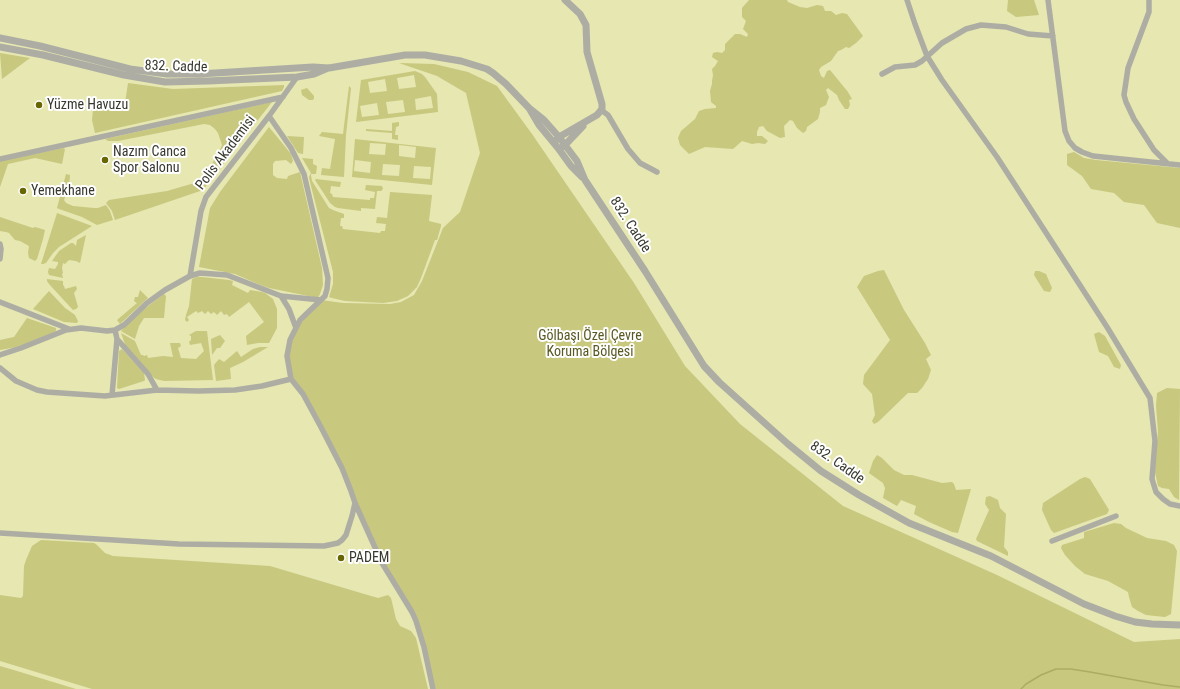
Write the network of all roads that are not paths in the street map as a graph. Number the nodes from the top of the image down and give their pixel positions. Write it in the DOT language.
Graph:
graph roads {
  1 [pos="565,0"];
  2 [pos="907,0"];
  3 [pos="1048,0"];
  4 [pos="1149,0"];
  5 [pos="1053,36"];
  6 [pos="0,38"];
  7 [pos="0,47"];
  8 [pos="67,52"];
  9 [pos="927,56"];
  10 [pos="65,61"];
  11 [pos="329,68"];
  12 [pos="882,74"];
  13 [pos="297,77"];
  14 [pos="283,96"];
  15 [pos="601,110"];
  16 [pos="269,116"];
  17 [pos="587,122"];
  18 [pos="559,143"];
  19 [pos="0,159"];
  20 [pos="1166,163"];
  21 [pos="1180,165"];
  22 [pos="657,172"];
  23 [pos="0,244"];
  24 [pos="0,259"];
  25 [pos="190,276"];
  26 [pos="281,296"];
  27 [pos="321,300"];
  28 [pos="0,302"];
  29 [pos="296,328"];
  30 [pos="69,329"];
  31 [pos="115,330"];
  32 [pos="116,339"];
  33 [pos="0,355"];
  34 [pos="0,368"];
  35 [pos="290,379"];
  36 [pos="157,390"];
  37 [pos="112,395"];
  38 [pos="354,503"];
  39 [pos="1180,506"];
  40 [pos="1116,516"];
  41 [pos="0,533"];
  42 [pos="1052,541"];
  43 [pos="1180,622"];
  44 [pos="1180,625"];
  45 [pos="433,689"];
  1 -- 15 [label="street"];
  2 -- 9 [label="street"];
  3 -- 5 [label="street"];
  4 -- 20 [label="street"];
  5 -- 9 [label="street"];
  5 -- 20 [label="street"];
  6 -- 8 [label="street, 832. Cadde"];
  7 -- 10 [label="street, 832. Cadde"];
  8 -- 10 [label="street"];
  8 -- 11 [label="street, 832. Cadde"];
  9 -- 12 [label="street"];
  9 -- 39 [label="street"];
  10 -- 13 [label="street, 832. Cadde"];
  11 -- 13 [label="street, 832. Cadde"];
  11 -- 18 [label="street, 832. Cadde"];
  13 -- 14 [label="street, Polis Akademisi"];
  14 -- 16 [label="street, Polis Akademisi"];
  14 -- 19 [label="street"];
  15 -- 17 [label="street"];
  15 -- 22 [label="street"];
  16 -- 25 [label="street, Polis Akademisi"];
  16 -- 27 [label="street"];
  17 -- 18 [label="street"];
  17 -- 18 [label="street"];
  18 -- 44 [label="street, 832. Cadde"];
  20 -- 21 [label="street"];
  23 -- 24 [label="street"];
  25 -- 26 [label="street"];
  25 -- 31 [label="street"];
  26 -- 27 [label="street"];
  26 -- 29 [label="street"];
  27 -- 29 [label="street"];
  28 -- 30 [label="street"];
  29 -- 35 [label="street"];
  30 -- 31 [label="street"];
  30 -- 33 [label="street"];
  31 -- 32 [label="street"];
  32 -- 36 [label="street"];
  32 -- 37 [label="street"];
  34 -- 37 [label="street"];
  35 -- 36 [label="street"];
  35 -- 38 [label="street"];
  36 -- 37 [label="street"];
  38 -- 41 [label="street"];
  38 -- 45 [label="street"];
  40 -- 42 [label="street"];
  43 -- 44 [label="street"];
}
